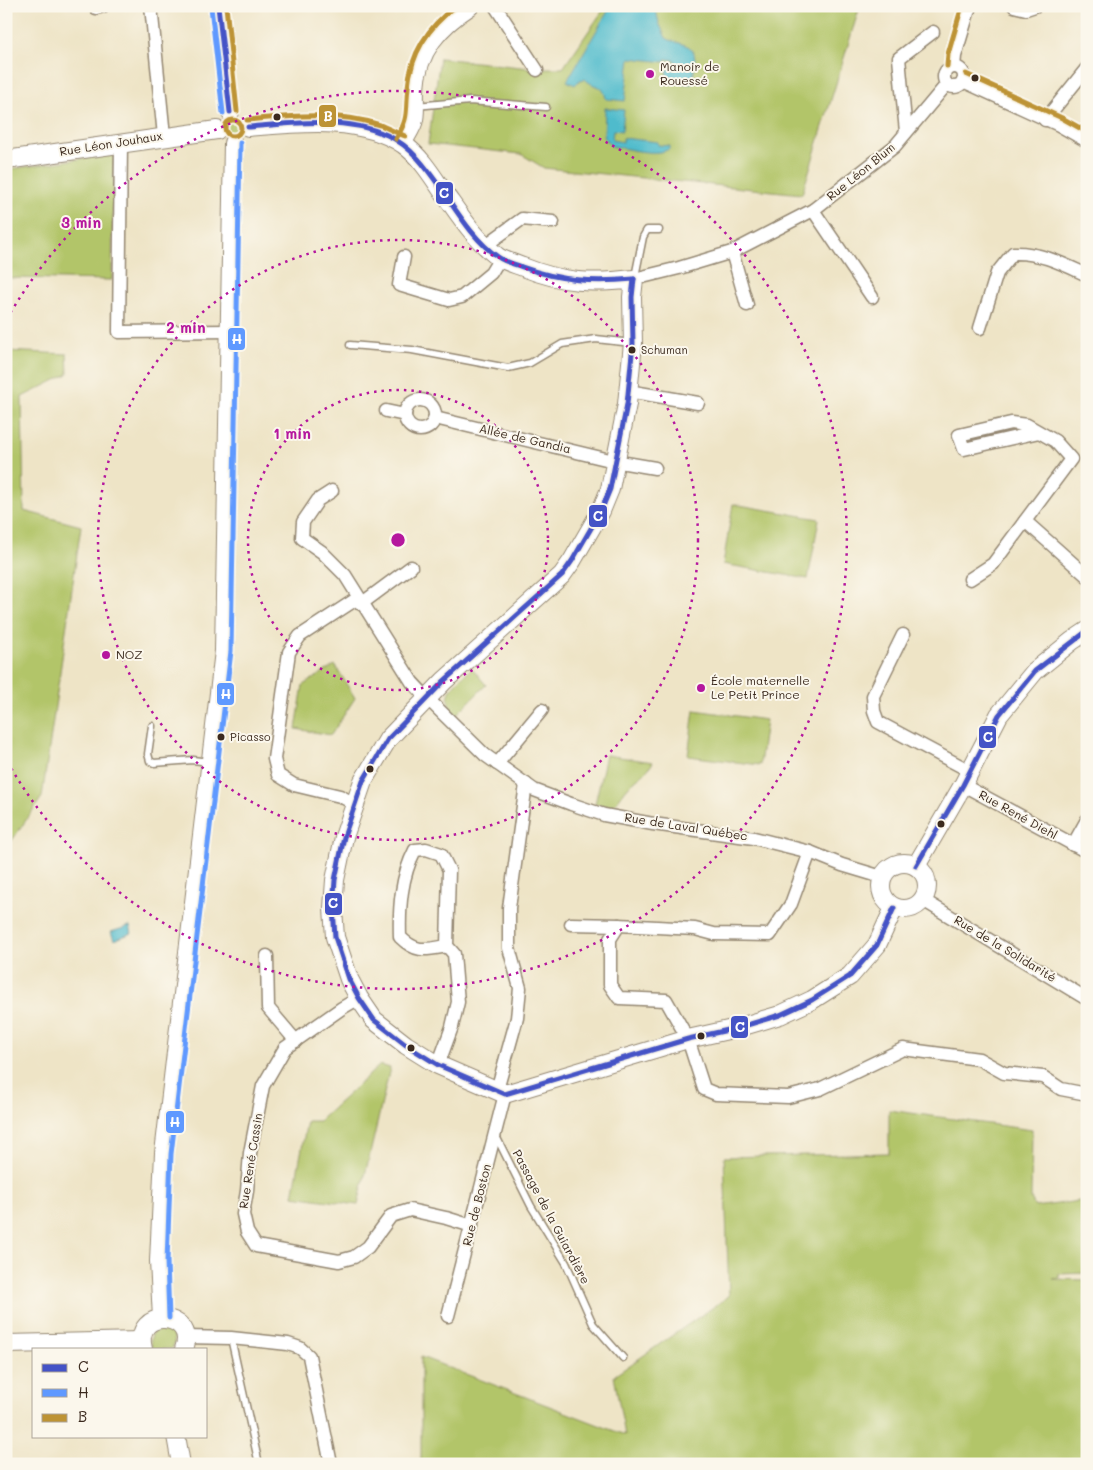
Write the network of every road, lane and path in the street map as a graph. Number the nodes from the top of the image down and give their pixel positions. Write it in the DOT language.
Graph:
graph roads {
  1 [pos="151,6"];
  2 [pos="218,6"];
  3 [pos="470,6"];
  4 [pos="495,6"];
  5 [pos="970,6"];
  6 [pos="1014,6"];
  7 [pos="1035,6"];
  8 [pos="933,32"];
  9 [pos="954,67"];
  10 [pos="1087,68"];
  11 [pos="537,70"];
  12 [pos="963,81"];
  13 [pos="947,84"];
  14 [pos="416,106"];
  15 [pos="546,107"];
  16 [pos="230,112"];
  17 [pos="1045,120"];
  18 [pos="248,127"];
  19 [pos="217,130"];
  20 [pos="906,132"];
  21 [pos="164,136"];
  22 [pos="1087,141"];
  23 [pos="121,143"];
  24 [pos="233,143"];
  25 [pos="402,144"];
  26 [pos="6,160"];
  27 [pos="813,210"];
  28 [pos="553,222"];
  29 [pos="659,230"];
  30 [pos="486,245"];
  31 [pos="732,252"];
  32 [pos="404,257"];
  33 [pos="500,258"];
  34 [pos="1087,276"];
  35 [pos="634,279"];
  36 [pos="872,298"];
  37 [pos="747,305"];
  38 [pos="980,328"];
  39 [pos="230,331"];
  40 [pos="633,343"];
  41 [pos="350,345"];
  42 [pos="628,391"];
  43 [pos="698,403"];
  44 [pos="386,411"];
  45 [pos="405,415"];
  46 [pos="435,418"];
  47 [pos="1039,432"];
  48 [pos="614,461"];
  49 [pos="655,468"];
  50 [pos="332,490"];
  51 [pos="1025,521"];
  52 [pos="411,568"];
  53 [pos="1087,576"];
  54 [pos="970,579"];
  55 [pos="360,601"];
  56 [pos="1087,631"];
  57 [pos="903,635"];
  58 [pos="427,698"];
  59 [pos="542,710"];
  60 [pos="152,726"];
  61 [pos="210,762"];
  62 [pos="497,764"];
  63 [pos="966,778"];
  64 [pos="526,784"];
  65 [pos="356,804"];
  66 [pos="1087,820"];
  67 [pos="1074,845"];
  68 [pos="810,852"];
  69 [pos="1087,852"];
  70 [pos="916,866"];
  71 [pos="882,877"];
  72 [pos="923,900"];
  73 [pos="894,908"];
  74 [pos="571,924"];
  75 [pos="619,925"];
  76 [pos="447,946"];
  77 [pos="267,956"];
  78 [pos="359,998"];
  79 [pos="1087,999"];
  80 [pos="688,1040"];
  81 [pos="296,1041"];
  82 [pos="438,1065"];
  83 [pos="501,1092"];
  84 [pos="1087,1094"];
  85 [pos="495,1135"];
  86 [pos="472,1226"];
  87 [pos="448,1316"];
  88 [pos="162,1318"];
  89 [pos="231,1338"];
  90 [pos="185,1343"];
  91 [pos="6,1344"];
  92 [pos="142,1345"];
  93 [pos="623,1358"];
  94 [pos="176,1438"];
  95 [pos="180,1464"];
  96 [pos="259,1464"];
  97 [pos="331,1464"];
  1 -- 21 [label="street"];
  2 -- 16 [label="street"];
  3 -- 14 [label="street"];
  4 -- 11 [label="street"];
  5 -- 9 [label="street"];
  6 -- 7 [label="street"];
  8 -- 20 [label="street, Rue Léon Blum"];
  9 -- 12 [label="street"];
  9 -- 13 [label="street"];
  10 -- 17 [label="street"];
  12 -- 13 [label="street"];
  12 -- 17 [label="street"];
  13 -- 20 [label="street, Rue Léon Blum"];
  14 -- 15 [label="lane"];
  14 -- 25 [label="street"];
  16 -- 18 [label="street"];
  16 -- 19 [label="street"];
  17 -- 22 [label="street"];
  18 -- 24 [label="street"];
  18 -- 25 [label="street, Rue Léon Blum"];
  19 -- 21 [label="street, Rue Léon Jouhaux"];
  19 -- 24 [label="street"];
  20 -- 27 [label="street, Rue Léon Blum"];
  21 -- 23 [label="street, Rue Léon Jouhaux"];
  23 -- 26 [label="street, Rue Léon Jouhaux"];
  23 -- 39 [label="street"];
  24 -- 39 [label="street"];
  25 -- 30 [label="street, Rue Léon Blum"];
  27 -- 31 [label="street, Rue Léon Blum"];
  27 -- 36 [label="street"];
  28 -- 30 [label="street"];
  29 -- 35 [label="lane"];
  30 -- 33 [label="street, Rue Léon Blum"];
  31 -- 35 [label="street, Rue Léon Blum"];
  31 -- 37 [label="street"];
  32 -- 33 [label="street"];
  33 -- 35 [label="street, Rue Léon Blum"];
  34 -- 38 [label="street"];
  35 -- 40 [label="street"];
  39 -- 61 [label="street"];
  40 -- 41 [label="lane"];
  40 -- 42 [label="street"];
  42 -- 43 [label="street"];
  42 -- 48 [label="street"];
  44 -- 45 [label="street"];
  45 -- 46 [label="street"];
  45 -- 46 [label="street"];
  46 -- 48 [label="street, Allée de Gandia"];
  47 -- 47 [label="street"];
  47 -- 51 [label="street"];
  48 -- 49 [label="street, Allée de Gandia"];
  48 -- 58 [label="street"];
  50 -- 55 [label="street, Rue de Laval Québec"];
  51 -- 53 [label="street"];
  51 -- 54 [label="street"];
  52 -- 55 [label="street"];
  55 -- 58 [label="street, Rue de Laval Québec"];
  55 -- 65 [label="street"];
  56 -- 63 [label="street"];
  57 -- 63 [label="street, Rue René Diehl"];
  58 -- 62 [label="street, Rue de Laval Québec"];
  58 -- 65 [label="street"];
  59 -- 62 [label="street"];
  60 -- 61 [label="lane"];
  61 -- 88 [label="street"];
  62 -- 64 [label="street, Rue de Laval Québec"];
  63 -- 67 [label="street, Rue René Diehl"];
  63 -- 70 [label="street"];
  64 -- 68 [label="street, Rue de Laval Québec"];
  64 -- 83 [label="street, Rue de Boston"];
  65 -- 78 [label="street"];
  66 -- 67 [label="street"];
  67 -- 69 [label="street, Rue René Diehl"];
  68 -- 71 [label="street, Rue de Laval Québec"];
  68 -- 75 [label="street"];
  70 -- 71 [label="street"];
  70 -- 72 [label="street"];
  71 -- 73 [label="street"];
  72 -- 73 [label="street"];
  72 -- 79 [label="street, Rue de la Solidarité"];
  73 -- 80 [label="street"];
  74 -- 75 [label="street"];
  75 -- 80 [label="street"];
  76 -- 76 [label="street"];
  76 -- 82 [label="street"];
  77 -- 81 [label="street"];
  78 -- 81 [label="street, Rue René Cassin"];
  78 -- 82 [label="street"];
  80 -- 83 [label="street"];
  80 -- 84 [label="street"];
  81 -- 86 [label="street, Rue René Cassin"];
  82 -- 83 [label="street"];
  83 -- 85 [label="street, Rue de Boston"];
  85 -- 86 [label="street, Rue de Boston"];
  85 -- 93 [label="lane, Passage de la Guiardière"];
  86 -- 87 [label="street, Rue de Boston"];
  88 -- 90 [label="street"];
  88 -- 92 [label="street"];
  89 -- 90 [label="street"];
  89 -- 96 [label="lane"];
  89 -- 97 [label="street"];
  91 -- 92 [label="street"];
  94 -- 95 [label="street"];
}
